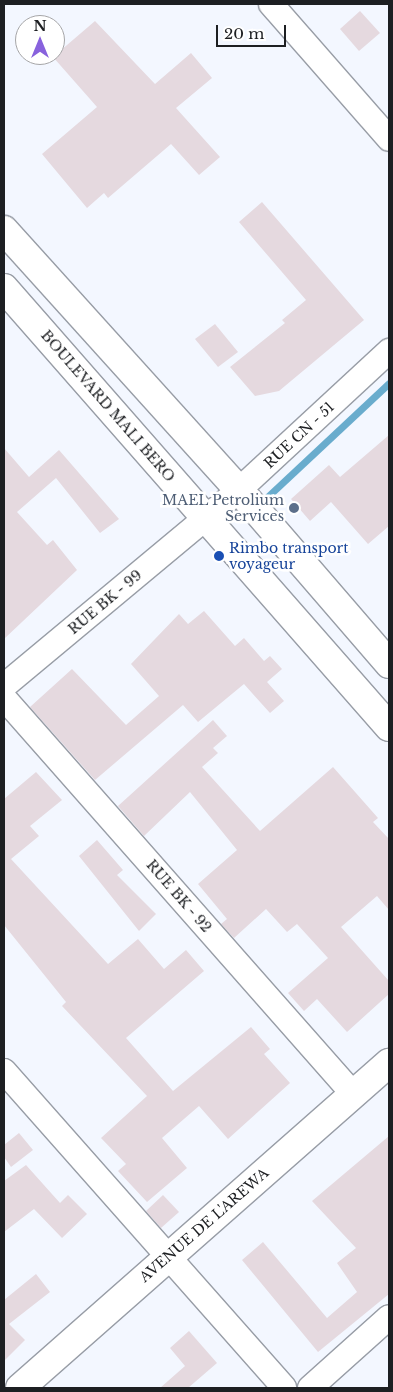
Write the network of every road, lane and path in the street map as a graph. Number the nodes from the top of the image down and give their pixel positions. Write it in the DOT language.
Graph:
graph roads {
  1 [pos="271,4"];
  2 [pos="389,139"];
  3 [pos="4,230"];
  4 [pos="4,288"];
  5 [pos="389,351"];
  6 [pos="239,490"];
  7 [pos="206,517"];
  8 [pos="389,664"];
  9 [pos="4,686"];
  10 [pos="4,698"];
  11 [pos="389,727"];
  12 [pos="389,1063"];
  13 [pos="4,1071"];
  14 [pos="354,1095"];
  15 [pos="168,1255"];
  16 [pos="389,1317"];
  17 [pos="20,1388"];
  18 [pos="284,1388"];
  19 [pos="310,1388"];
  1 -- 2 [label="street"];
  3 -- 6 [label="main road"];
  4 -- 7 [label="main road, BOULEVARD MALI BERO"];
  5 -- 6 [label="street, RUE CN - 51"];
  6 -- 7 [label="street, RUE CN - 51"];
  6 -- 8 [label="main road"];
  7 -- 9 [label="street, RUE BK - 99"];
  7 -- 11 [label="main road, BOULEVARD MALI BERO"];
  10 -- 14 [label="street, RUE BK - 92"];
  12 -- 14 [label="main road, AVENUE DE L'AREWA"];
  13 -- 15 [label="street"];
  14 -- 15 [label="main road, AVENUE DE L'AREWA"];
  15 -- 17 [label="main road, AVENUE DE L'AREWA"];
  15 -- 18 [label="street"];
  16 -- 19 [label="street"];
}
